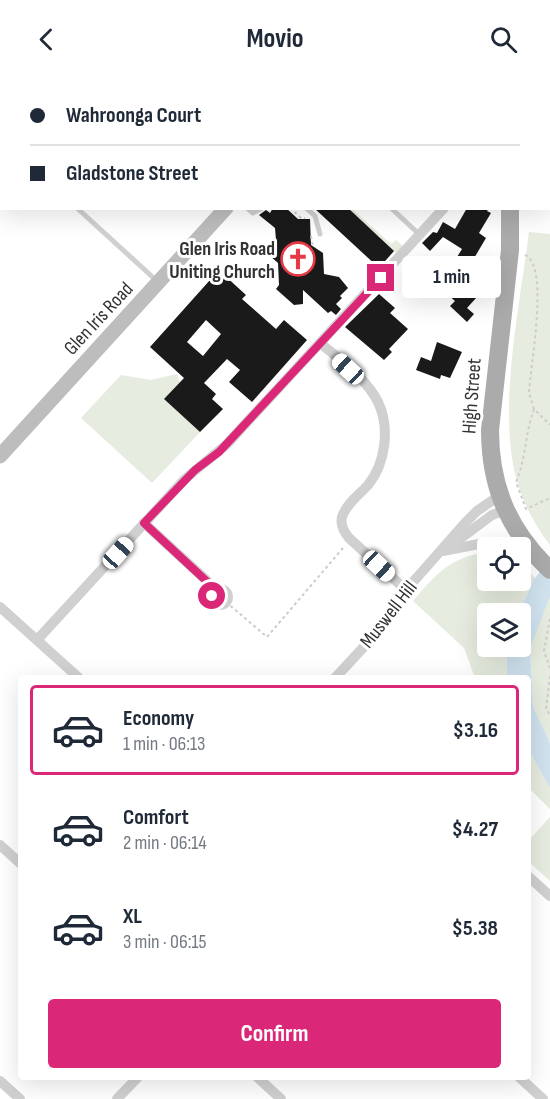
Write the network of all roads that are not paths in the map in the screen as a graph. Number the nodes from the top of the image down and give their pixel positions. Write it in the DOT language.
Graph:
graph roads {
  1 [pos="79,210"];
  2 [pos="224,210"];
  3 [pos="308,210"];
  4 [pos="393,210"];
  5 [pos="442,210"];
  6 [pos="510,210"];
  7 [pos="320,234"];
  8 [pos="420,235"];
  9 [pos="159,282"];
  10 [pos="320,343"];
  11 [pos="0,456"];
  12 [pos="502,503"];
  13 [pos="144,523"];
  14 [pos="443,551"];
  15 [pos="533,557"];
  16 [pos="406,590"];
  17 [pos="226,602"];
  18 [pos="0,607"];
  19 [pos="38,640"];
  20 [pos="76,675"];
  21 [pos="338,675"];
  22 [pos="0,845"];
  23 [pos="18,861"];
  24 [pos="531,879"];
  25 [pos="550,896"];
  26 [pos="135,1080"];
  27 [pos="260,1080"];
  28 [pos="522,1080"];
  29 [pos="0,1081"];
  30 [pos="20,1099"];
  31 [pos="117,1099"];
  32 [pos="281,1099"];
  33 [pos="543,1099"];
  1 -- 9 [label="lane"];
  2 -- 9 [label="main road, Glen Iris Road"];
  3 -- 7 [label="lane"];
  4 -- 8 [label="lane"];
  5 -- 8 [label="street"];
  6 -- 12 [label="main road, High Street"];
  8 -- 10 [label="street"];
  9 -- 11 [label="main road, Glen Iris Road"];
  10 -- 13 [label="street"];
  10 -- 16 [label="street"];
  12 -- 14 [label="street, Muswell Hill"];
  12 -- 15 [label="main road, High Street"];
  13 -- 17 [label="street"];
  13 -- 19 [label="street"];
  14 -- 15 [label="street"];
  14 -- 16 [label="street, Muswell Hill"];
  16 -- 21 [label="street, Muswell Hill"];
  18 -- 19 [label="street"];
  19 -- 20 [label="street"];
  22 -- 23 [label="street"];
  24 -- 25 [label="street"];
  26 -- 31 [label="street"];
  27 -- 32 [label="street"];
  28 -- 33 [label="street"];
  29 -- 30 [label="street"];
}
